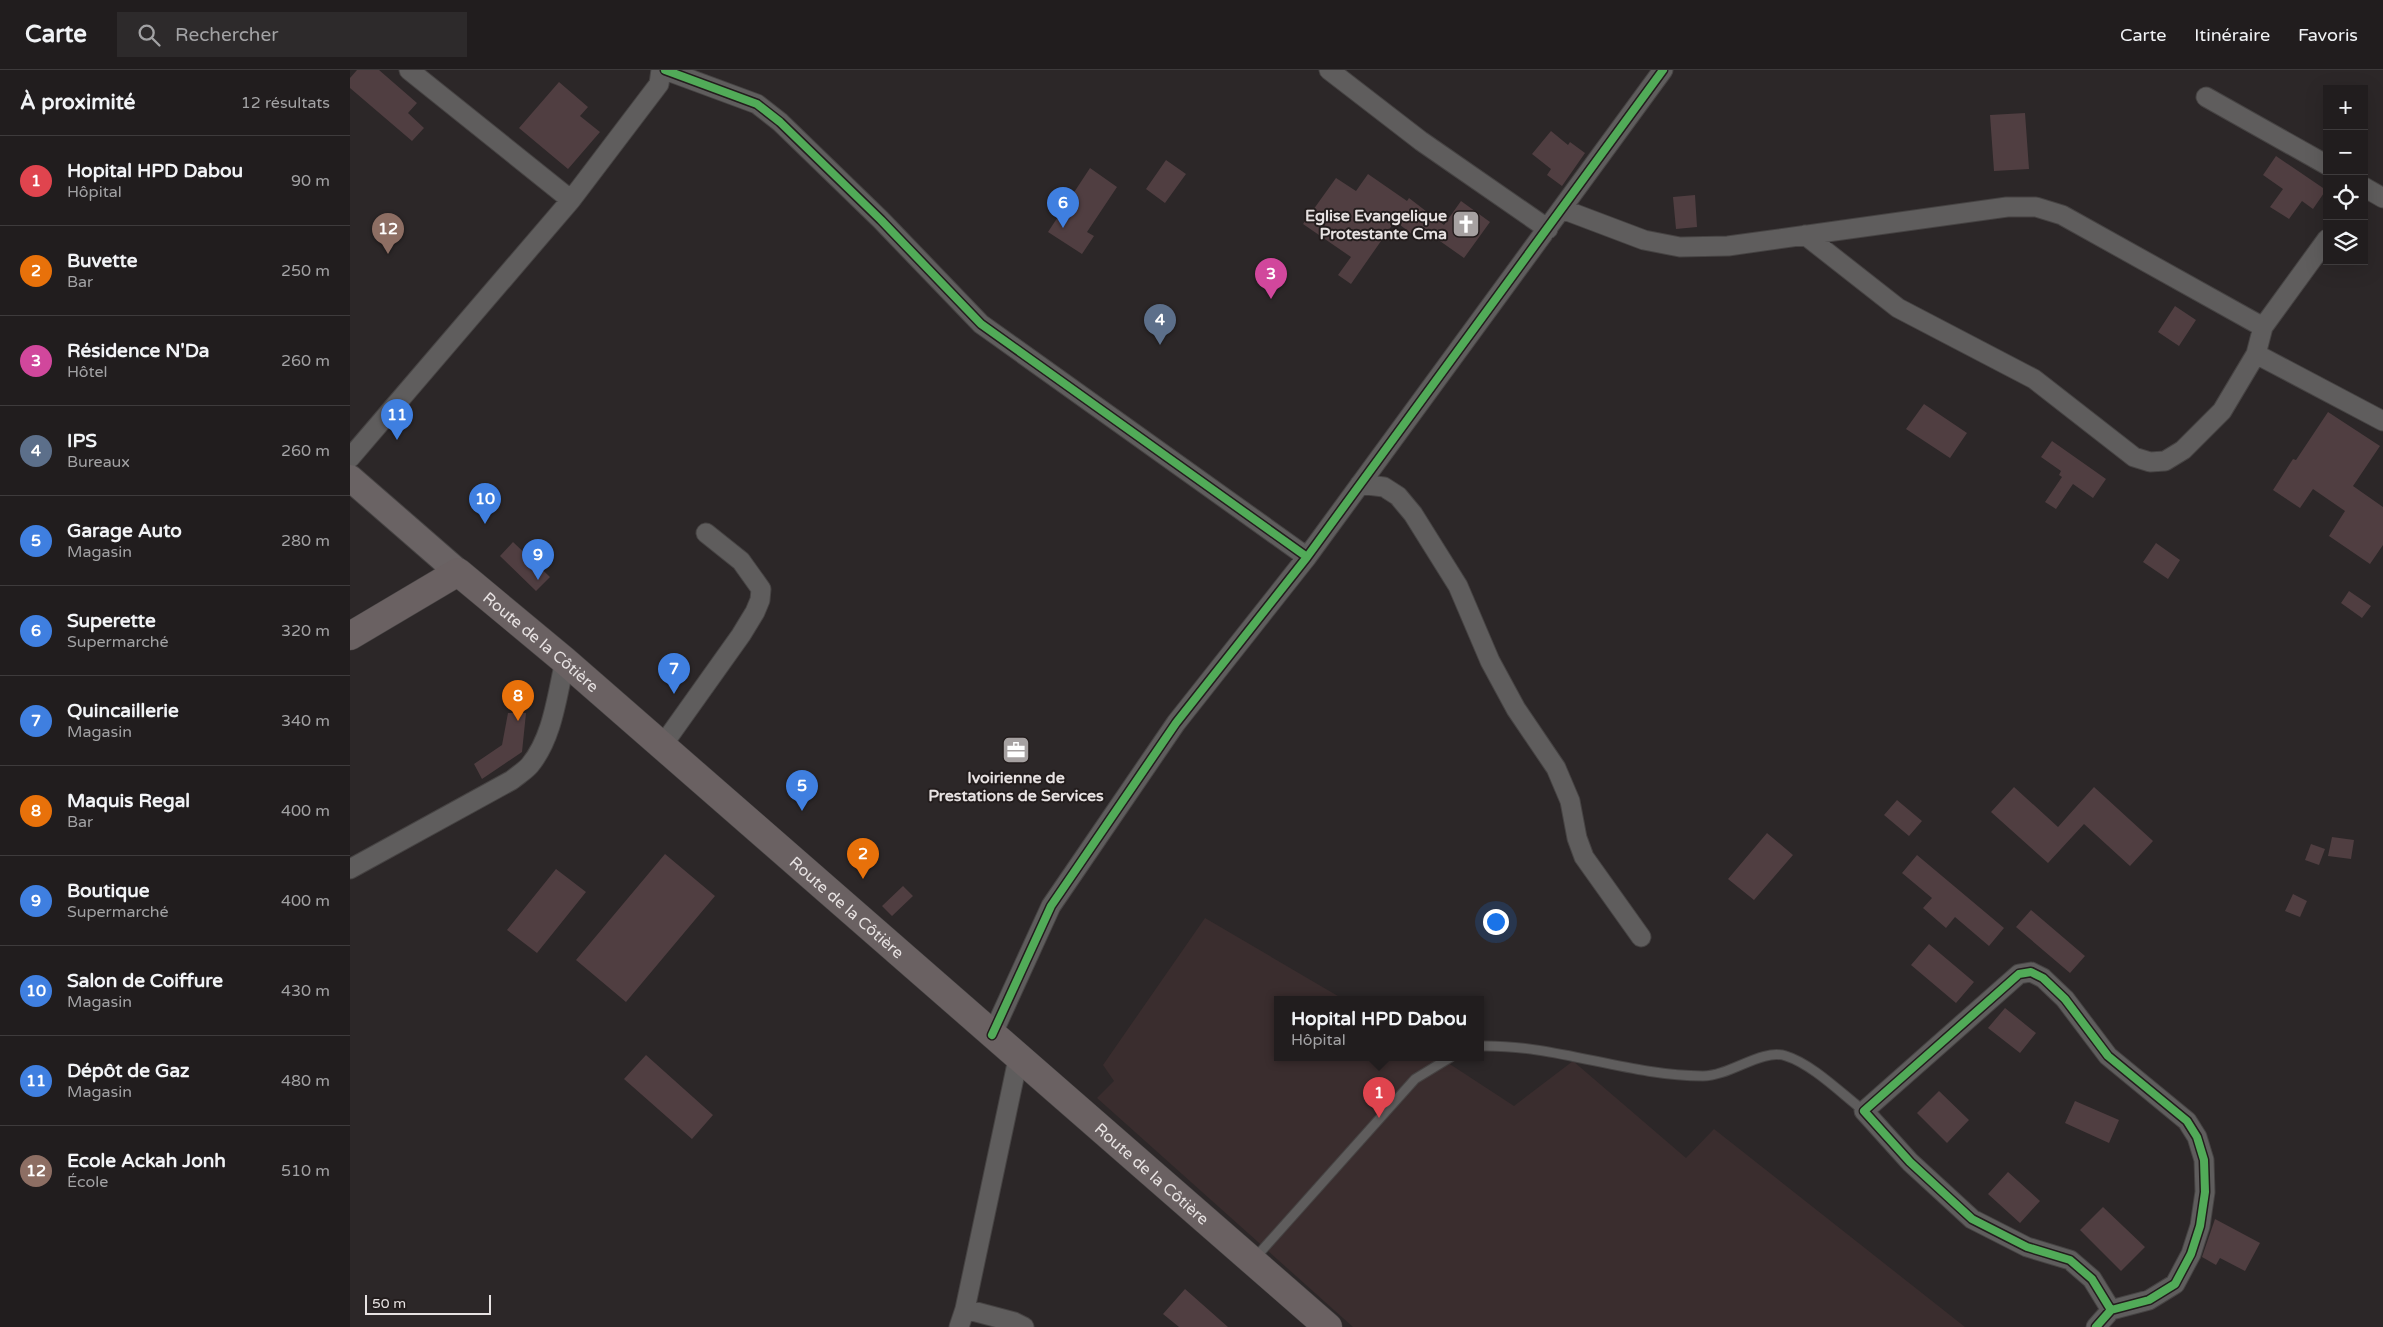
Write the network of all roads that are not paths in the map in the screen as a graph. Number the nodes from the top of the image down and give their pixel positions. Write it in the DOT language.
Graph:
graph roads {
  1 [pos="409,70"];
  2 [pos="661,70"];
  3 [pos="665,70"];
  4 [pos="1329,70"];
  5 [pos="1663,70"];
  6 [pos="2206,97"];
  7 [pos="2323,163"];
  8 [pos="571,200"];
  9 [pos="1562,209"];
  10 [pos="1548,229"];
  11 [pos="1805,235"];
  12 [pos="2323,244"];
  13 [pos="2263,327"];
  14 [pos="2256,354"];
  15 [pos="2383,422"];
  16 [pos="350,458"];
  17 [pos="350,478"];
  18 [pos="1360,484"];
  19 [pos="706,533"];
  20 [pos="1307,556"];
  21 [pos="458,572"];
  22 [pos="350,636"];
  23 [pos="565,661"];
  24 [pos="662,746"];
  25 [pos="350,869"];
  26 [pos="1641,937"];
  27 [pos="992,1035"];
  28 [pos="1484,1046"];
  29 [pos="1018,1059"];
  30 [pos="1444,1061"];
  31 [pos="1864,1111"];
  32 [pos="1253,1260"];
  33 [pos="965,1309"];
  34 [pos="2111,1310"];
  35 [pos="959,1327"];
  36 [pos="1024,1327"];
  37 [pos="1328,1327"];
  38 [pos="2096,1327"];
  1 -- 8 [label="street"];
  2 -- 8 [label="street"];
  3 -- 20 [label="street"];
  4 -- 10 [label="street"];
  5 -- 9 [label="street"];
  6 -- 7 [label="street"];
  8 -- 16 [label="street"];
  9 -- 10 [label="street"];
  9 -- 11 [label="street"];
  10 -- 18 [label="street"];
  11 -- 13 [label="street"];
  11 -- 14 [label="street"];
  12 -- 13 [label="street"];
  13 -- 14 [label="street"];
  14 -- 15 [label="street"];
  17 -- 21 [label="main road"];
  18 -- 20 [label="street"];
  18 -- 26 [label="street"];
  19 -- 24 [label="street"];
  20 -- 27 [label="street"];
  21 -- 22 [label="main road"];
  21 -- 23 [label="main road, Route de la Côtière"];
  23 -- 24 [label="main road, Route de la Côtière"];
  23 -- 25 [label="street"];
  24 -- 27 [label="main road, Route de la Côtière"];
  27 -- 29 [label="main road, Route de la Côtière"];
  28 -- 31 [label="lane"];
  29 -- 32 [label="main road, Route de la Côtière"];
  29 -- 33 [label="street"];
  30 -- 32 [label="lane"];
  31 -- 34 [label="street"];
  31 -- 34 [label="street"];
  32 -- 37 [label="main road, Route de la Côtière"];
  33 -- 35 [label="street"];
  33 -- 36 [label="street"];
  34 -- 38 [label="street"];
}
